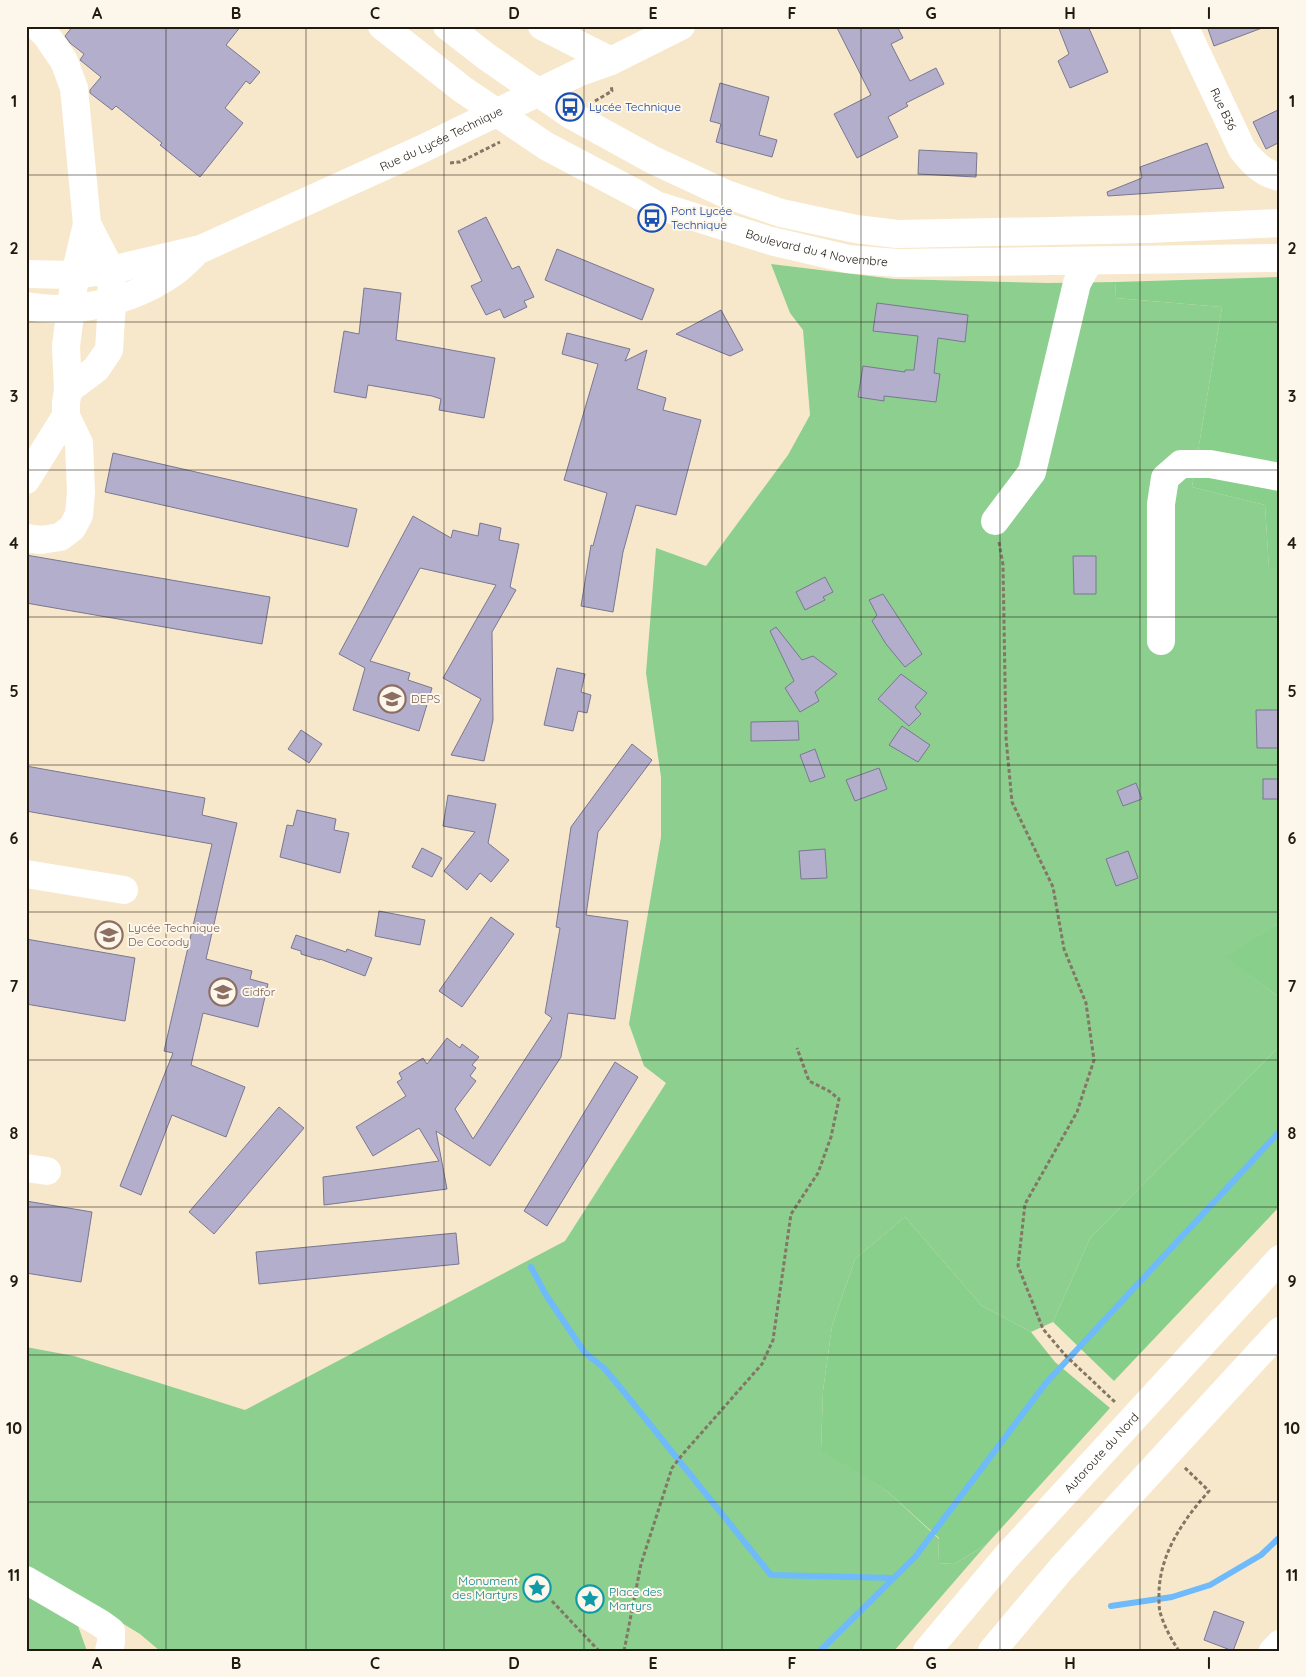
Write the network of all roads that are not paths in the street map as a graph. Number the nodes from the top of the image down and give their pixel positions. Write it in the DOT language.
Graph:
graph roads {
  1 [pos="37,26"];
  2 [pos="382,26"];
  3 [pos="447,26"];
  4 [pos="542,26"];
  5 [pos="681,26"];
  6 [pos="1184,26"];
  7 [pos="611,61"];
  8 [pos="1280,177"];
  9 [pos="1280,223"];
  10 [pos="87,224"];
  11 [pos="201,249"];
  12 [pos="1280,258"];
  13 [pos="1089,261"];
  14 [pos="111,270"];
  15 [pos="26,274"];
  16 [pos="75,275"];
  17 [pos="112,302"];
  18 [pos="26,306"];
  19 [pos="70,309"];
  20 [pos="67,403"];
  21 [pos="1280,477"];
  22 [pos="26,480"];
  23 [pos="995,521"];
  24 [pos="26,538"];
  25 [pos="1161,641"];
  26 [pos="26,874"];
  27 [pos="124,890"];
  28 [pos="1280,1259"];
  29 [pos="1280,1331"];
  30 [pos="1061,1569"];
  31 [pos="26,1580"];
  32 [pos="1280,1644"];
  33 [pos="109,1651"];
  34 [pos="927,1651"];
  35 [pos="992,1651"];
  36 [pos="1013,1651"];
  37 [pos="1273,1651"];
  1 -- 10 [label="main road"];
  2 -- 13 [label="main road, Boulevard du 4 Novembre"];
  3 -- 9 [label="main road"];
  4 -- 7 [label="main road"];
  5 -- 7 [label="main road, Rue du Lycée Technique"];
  6 -- 8 [label="main road, Rue B36"];
  7 -- 11 [label="main road, Rue du Lycée Technique"];
  10 -- 14 [label="main road"];
  10 -- 16 [label="main road"];
  11 -- 14 [label="main road"];
  11 -- 17 [label="main road"];
  12 -- 13 [label="main road, Boulevard du 4 Novembre"];
  13 -- 23 [label="main road"];
  14 -- 16 [label="main road"];
  14 -- 17 [label="main road"];
  15 -- 16 [label="main road"];
  16 -- 19 [label="main road"];
  17 -- 19 [label="main road"];
  17 -- 20 [label="main road"];
  18 -- 19 [label="main road"];
  19 -- 20 [label="main road"];
  20 -- 22 [label="main road"];
  20 -- 24 [label="main road"];
  21 -- 25 [label="main road"];
  26 -- 27 [label="main road"];
  28 -- 34 [label="main road, Autoroute du Nord"];
  29 -- 30 [label="main road"];
  30 -- 35 [label="main road"];
  30 -- 36 [label="main road"];
  31 -- 33 [label="main road"];
  32 -- 37 [label="main road"];
}
